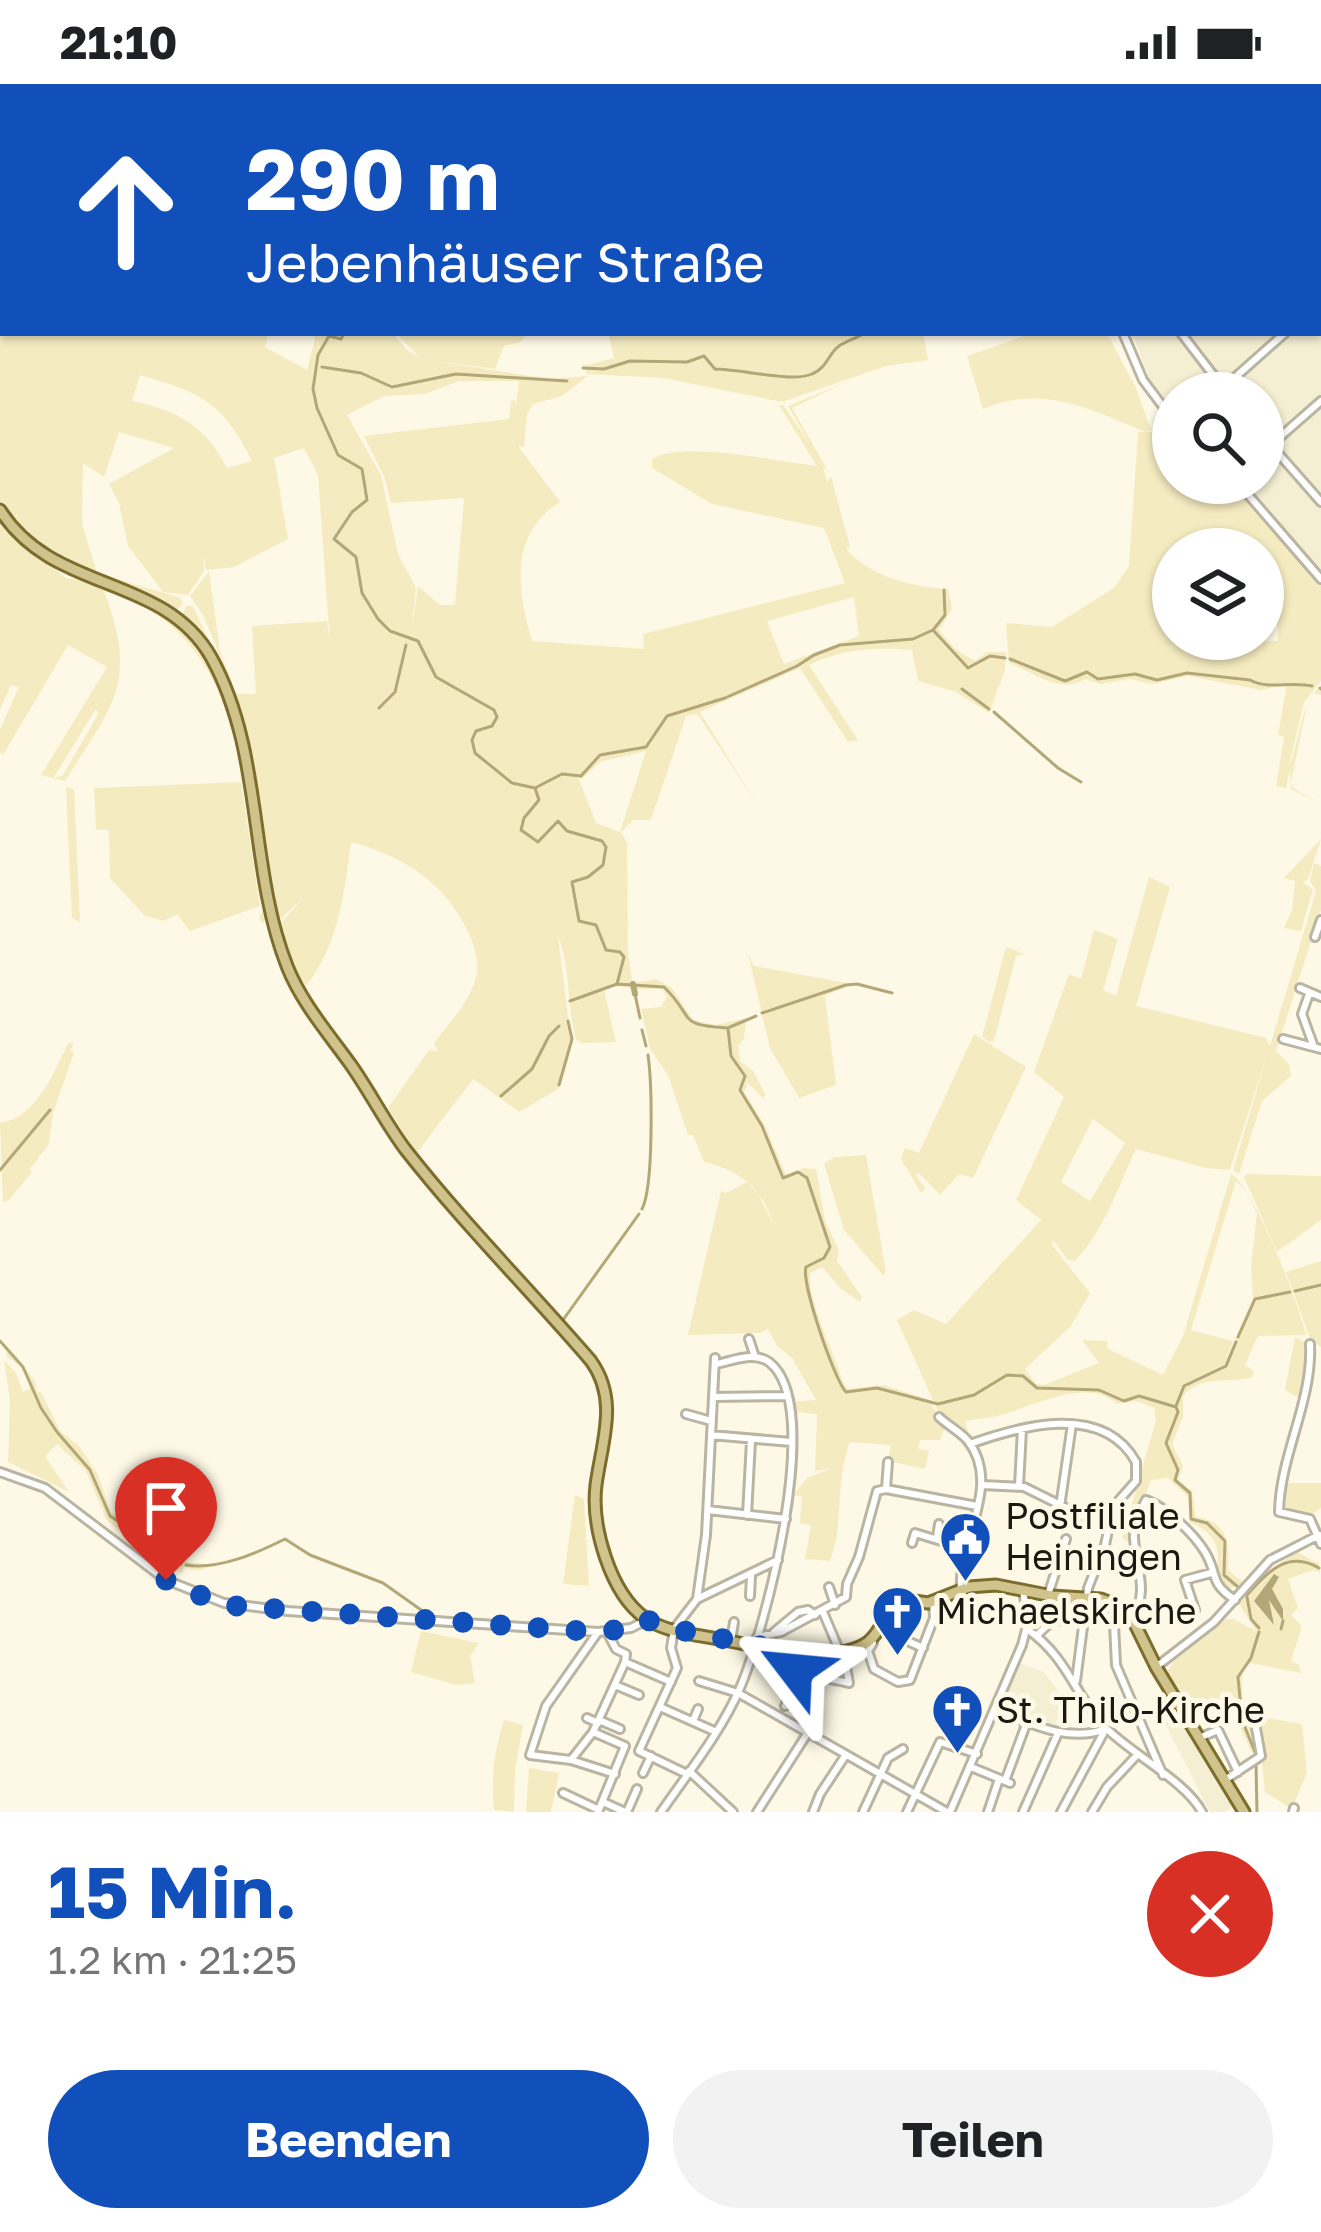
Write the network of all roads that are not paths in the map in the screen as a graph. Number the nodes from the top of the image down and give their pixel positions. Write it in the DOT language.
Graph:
graph roads {
  1 [pos="1124,336"];
  2 [pos="1183,336"];
  3 [pos="1282,336"];
  4 [pos="1211,372"];
  5 [pos="1244,372"];
  6 [pos="1152,392"];
  7 [pos="1321,401"];
  8 [pos="1284,434"];
  9 [pos="1284,460"];
  10 [pos="1321,502"];
  11 [pos="1256,504"];
  12 [pos="0,510"];
  13 [pos="1321,579"];
  14 [pos="1321,920"];
  15 [pos="1315,937"];
  16 [pos="1300,988"];
  17 [pos="1310,994"];
  18 [pos="1321,997"];
  19 [pos="1283,1039"];
  20 [pos="1317,1048"];
  21 [pos="749,1339"];
  22 [pos="1310,1344"];
  23 [pos="754,1357"];
  24 [pos="787,1396"];
  25 [pos="714,1397"];
  26 [pos="686,1414"];
  27 [pos="939,1417"];
  28 [pos="711,1421"];
  29 [pos="1072,1424"];
  30 [pos="1022,1430"];
  31 [pos="710,1435"];
  32 [pos="752,1439"];
  33 [pos="791,1442"];
  34 [pos="970,1444"];
  35 [pos="889,1462"];
  36 [pos="0,1472"];
  37 [pos="982,1485"];
  38 [pos="1018,1486"];
  39 [pos="886,1490"];
  40 [pos="978,1506"];
  41 [pos="1060,1507"];
  42 [pos="708,1510"];
  43 [pos="747,1515"];
  44 [pos="786,1520"];
  45 [pos="939,1524"];
  46 [pos="1109,1529"];
  47 [pos="915,1533"];
  48 [pos="937,1538"];
  49 [pos="1320,1538"];
  50 [pos="1066,1539"];
  51 [pos="965,1548"];
  52 [pos="778,1560"];
  53 [pos="1211,1573"];
  54 [pos="751,1576"];
  55 [pos="829,1587"];
  56 [pos="961,1590"];
  57 [pos="1022,1590"];
  58 [pos="1048,1595"];
  59 [pos="750,1596"];
  60 [pos="1085,1598"];
  61 [pos="697,1599"];
  62 [pos="1235,1600"];
  63 [pos="933,1602"];
  64 [pos="1114,1602"];
  65 [pos="835,1605"];
  66 [pos="1183,1613"];
  67 [pos="819,1614"];
  68 [pos="1131,1616"];
  69 [pos="647,1620"];
  70 [pos="1082,1621"];
  71 [pos="734,1622"];
  72 [pos="674,1629"];
  73 [pos="1028,1629"];
  74 [pos="602,1632"];
  75 [pos="876,1633"];
  76 [pos="1036,1636"];
  77 [pos="730,1641"];
  78 [pos="756,1641"];
  79 [pos="923,1648"];
  80 [pos="780,1650"];
  81 [pos="841,1650"];
  82 [pos="625,1663"];
  83 [pos="1156,1667"];
  84 [pos="800,1671"];
  85 [pos="699,1681"];
  86 [pos="1076,1681"];
  87 [pos="671,1682"];
  88 [pos="615,1684"];
  89 [pos="738,1693"];
  90 [pos="639,1695"];
  91 [pos="785,1706"];
  92 [pos="660,1707"];
  93 [pos="698,1709"];
  94 [pos="996,1710"];
  95 [pos="1253,1717"];
  96 [pos="586,1718"];
  97 [pos="693,1721"];
  98 [pos="598,1722"];
  99 [pos="1027,1722"];
  100 [pos="1106,1729"];
  101 [pos="620,1730"];
  102 [pos="714,1731"];
  103 [pos="593,1732"];
  104 [pos="1058,1733"];
  105 [pos="807,1734"];
  106 [pos="1199,1738"];
  107 [pos="903,1749"];
  108 [pos="977,1754"];
  109 [pos="1138,1754"];
  110 [pos="651,1756"];
  111 [pos="845,1756"];
  112 [pos="571,1760"];
  113 [pos="1156,1764"];
  114 [pos="971,1767"];
  115 [pos="688,1772"];
  116 [pos="1238,1772"];
  117 [pos="643,1773"];
  118 [pos="615,1774"];
  119 [pos="881,1776"];
  120 [pos="1225,1780"];
  121 [pos="1005,1781"];
  122 [pos="637,1789"];
  123 [pos="563,1793"];
  124 [pos="916,1795"];
  125 [pos="600,1808"];
  126 [pos="626,1812"];
  127 [pos="662,1812"];
  128 [pos="733,1812"];
  129 [pos="757,1812"];
  130 [pos="813,1812"];
  131 [pos="863,1812"];
  132 [pos="907,1812"];
  133 [pos="948,1812"];
  134 [pos="988,1812"];
  135 [pos="1023,1812"];
  136 [pos="1061,1812"];
  137 [pos="1092,1812"];
  138 [pos="1202,1812"];
  139 [pos="1244,1812"];
  1 -- 6 [label="street"];
  2 -- 4 [label="street"];
  3 -- 5 [label="street"];
  7 -- 8 [label="street"];
  9 -- 10 [label="street"];
  11 -- 13 [label="street"];
  12 -- 69 [label="main road"];
  14 -- 15 [label="street"];
  16 -- 17 [label="street"];
  17 -- 18 [label="street"];
  17 -- 20 [label="street"];
  19 -- 20 [label="street"];
  21 -- 23 [label="street"];
  22 -- 49 [label="street"];
  23 -- 24 [label="street"];
  23 -- 25 [label="street"];
  24 -- 25 [label="street"];
  24 -- 33 [label="street"];
  25 -- 28 [label="street"];
  26 -- 28 [label="street"];
  27 -- 34 [label="street"];
  28 -- 31 [label="street"];
  29 -- 30 [label="street"];
  29 -- 41 [label="street"];
  29 -- 46 [label="street"];
  30 -- 34 [label="street"];
  30 -- 38 [label="street"];
  31 -- 32 [label="street"];
  31 -- 42 [label="street"];
  32 -- 33 [label="street"];
  32 -- 43 [label="street"];
  33 -- 44 [label="street"];
  34 -- 37 [label="street"];
  35 -- 39 [label="street"];
  36 -- 74 [label="street"];
  37 -- 38 [label="street"];
  37 -- 40 [label="street"];
  38 -- 41 [label="street"];
  39 -- 40 [label="street"];
  39 -- 65 [label="street"];
  40 -- 51 [label="street"];
  41 -- 46 [label="street"];
  42 -- 43 [label="street"];
  42 -- 61 [label="street"];
  43 -- 44 [label="street"];
  44 -- 52 [label="street"];
  45 -- 48 [label="street"];
  46 -- 60 [label="street"];
  47 -- 48 [label="street"];
  48 -- 51 [label="street"];
  49 -- 62 [label="street"];
  50 -- 58 [label="street"];
  51 -- 56 [label="street"];
  52 -- 54 [label="street"];
  52 -- 78 [label="street"];
  53 -- 62 [label="street"];
  53 -- 66 [label="street"];
  53 -- 68 [label="street"];
  54 -- 59 [label="street"];
  54 -- 61 [label="street"];
  55 -- 65 [label="street"];
  56 -- 57 [label="main road"];
  56 -- 63 [label="main road"];
  57 -- 58 [label="main road"];
  57 -- 73 [label="street"];
  58 -- 60 [label="main road"];
  60 -- 64 [label="main road"];
  60 -- 70 [label="street"];
  61 -- 72 [label="street"];
  62 -- 83 [label="street"];
  63 -- 75 [label="main road"];
  63 -- 79 [label="street"];
  64 -- 68 [label="main road"];
  64 -- 113 [label="street"];
  65 -- 67 [label="street"];
  67 -- 78 [label="street"];
  67 -- 81 [label="street"];
  68 -- 83 [label="main road"];
  69 -- 72 [label="main road"];
  69 -- 74 [label="street"];
  70 -- 76 [label="street"];
  70 -- 86 [label="street"];
  71 -- 77 [label="street"];
  72 -- 77 [label="main road"];
  72 -- 87 [label="street"];
  73 -- 76 [label="street"];
  73 -- 94 [label="street"];
  74 -- 82 [label="street"];
  74 -- 112 [label="street"];
  75 -- 79 [label="street"];
  75 -- 79 [label="street"];
  75 -- 81 [label="main road"];
  76 -- 86 [label="street"];
  77 -- 78 [label="main road"];
  78 -- 80 [label="main road"];
  78 -- 89 [label="street"];
  80 -- 81 [label="main road"];
  80 -- 84 [label="street"];
  81 -- 84 [label="street"];
  82 -- 87 [label="street"];
  82 -- 88 [label="street"];
  83 -- 106 [label="main road"];
  84 -- 91 [label="street"];
  85 -- 89 [label="street"];
  86 -- 100 [label="street"];
  87 -- 92 [label="street"];
  88 -- 90 [label="street"];
  88 -- 98 [label="street"];
  89 -- 102 [label="street"];
  89 -- 105 [label="street"];
  92 -- 97 [label="street"];
  92 -- 110 [label="street"];
  93 -- 97 [label="street"];
  94 -- 99 [label="street"];
  94 -- 108 [label="street"];
  95 -- 116 [label="street"];
  96 -- 98 [label="street"];
  97 -- 102 [label="street"];
  98 -- 101 [label="street"];
  98 -- 103 [label="street"];
  99 -- 104 [label="street"];
  99 -- 121 [label="street"];
  100 -- 104 [label="street"];
  100 -- 109 [label="street"];
  100 -- 136 [label="street"];
  102 -- 115 [label="street"];
  103 -- 112 [label="street"];
  103 -- 118 [label="street"];
  104 -- 135 [label="street"];
  105 -- 111 [label="street"];
  105 -- 129 [label="street"];
  106 -- 116 [label="street"];
  106 -- 120 [label="main road"];
  107 -- 119 [label="street"];
  108 -- 114 [label="street"];
  108 -- 124 [label="street"];
  109 -- 113 [label="street"];
  109 -- 137 [label="street"];
  110 -- 115 [label="street"];
  110 -- 117 [label="street"];
  111 -- 119 [label="street"];
  111 -- 130 [label="street"];
  112 -- 118 [label="street"];
  113 -- 138 [label="street"];
  114 -- 121 [label="street"];
  114 -- 133 [label="street"];
  115 -- 127 [label="street"];
  115 -- 128 [label="street"];
  116 -- 120 [label="street"];
  118 -- 125 [label="street"];
  119 -- 124 [label="street"];
  119 -- 131 [label="street"];
  120 -- 139 [label="main road"];
  121 -- 134 [label="street"];
  122 -- 126 [label="street"];
  123 -- 125 [label="street"];
  124 -- 132 [label="street"];
  124 -- 133 [label="street"];
  125 -- 126 [label="street"];
}
